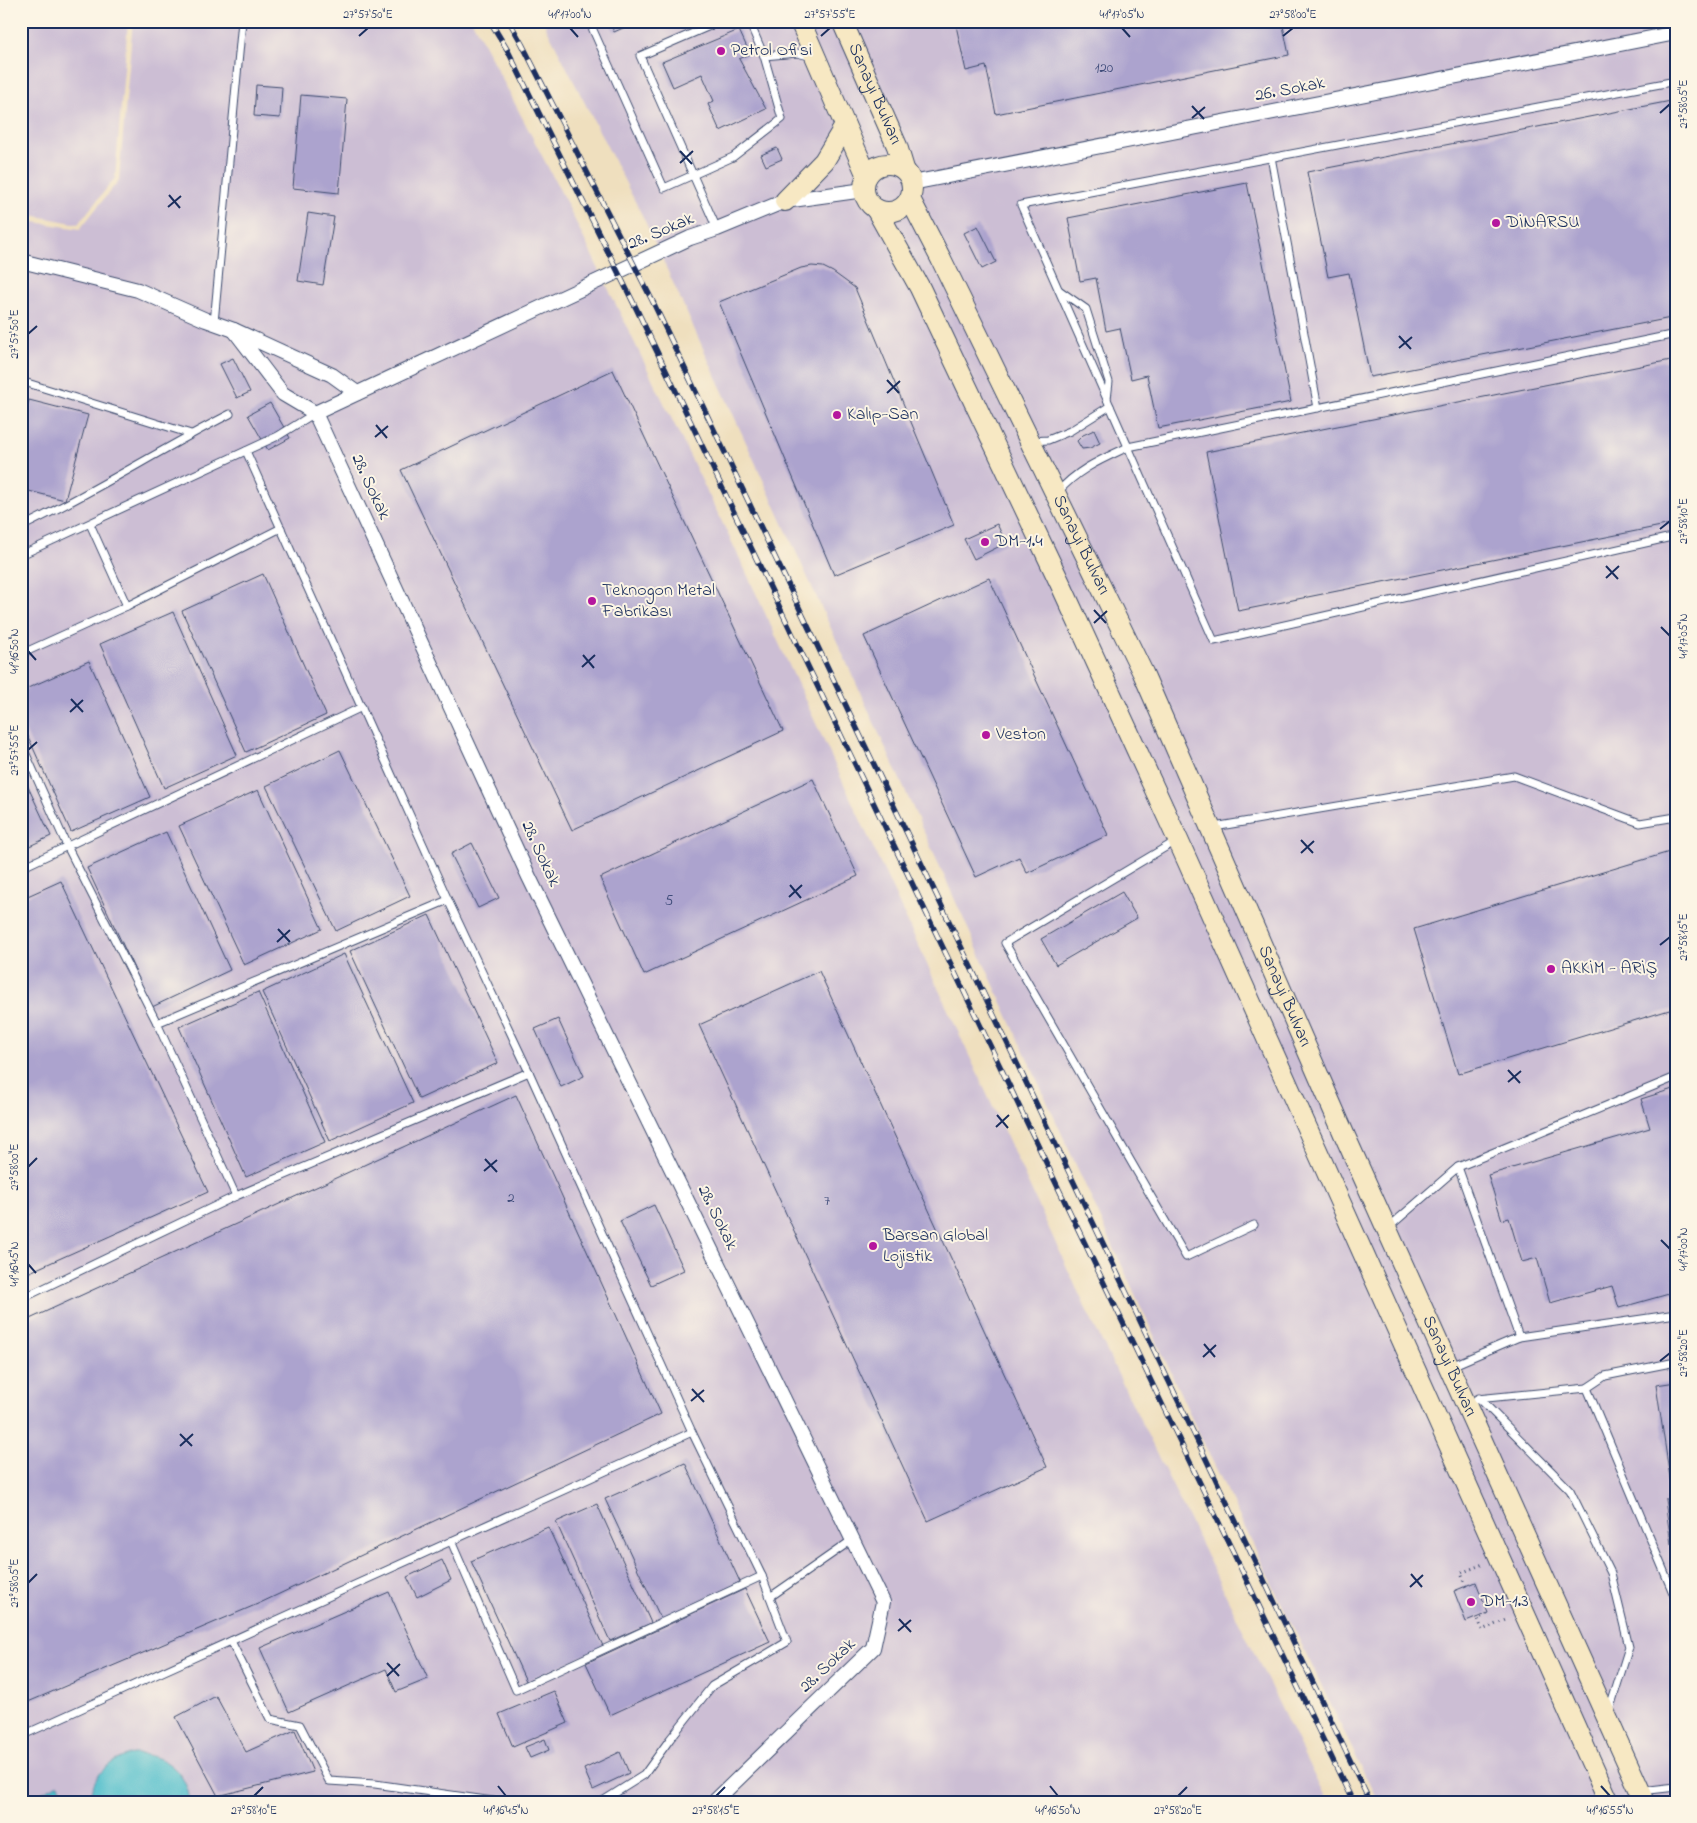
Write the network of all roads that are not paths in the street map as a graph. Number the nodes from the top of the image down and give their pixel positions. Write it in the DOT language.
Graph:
graph roads {
  1 [pos="242,21"];
  2 [pos="589,21"];
  3 [pos="720,21"];
  4 [pos="749,21"];
  5 [pos="800,21"];
  6 [pos="842,21"];
  7 [pos="1676,33"];
  8 [pos="764,56"];
  9 [pos="815,57"];
  10 [pos="1676,81"];
  11 [pos="845,126"];
  12 [pos="1271,158"];
  13 [pos="693,176"];
  14 [pos="865,183"];
  15 [pos="908,184"];
  16 [pos="785,201"];
  17 [pos="876,209"];
  18 [pos="717,229"];
  19 [pos="21,261"];
  20 [pos="1058,289"];
  21 [pos="214,323"];
  22 [pos="234,330"];
  23 [pos="1676,334"];
  24 [pos="21,381"];
  25 [pos="357,393"];
  26 [pos="1109,403"];
  27 [pos="1318,408"];
  28 [pos="315,413"];
  29 [pos="230,414"];
  30 [pos="191,434"];
  31 [pos="1030,442"];
  32 [pos="1128,447"];
  33 [pos="246,451"];
  34 [pos="1056,495"];
  35 [pos="90,524"];
  36 [pos="21,527"];
  37 [pos="281,528"];
  38 [pos="1676,536"];
  39 [pos="21,555"];
  40 [pos="127,606"];
  41 [pos="21,654"];
  42 [pos="362,707"];
  43 [pos="21,743"];
  44 [pos="1676,817"];
  45 [pos="1211,828"];
  46 [pos="1178,840"];
  47 [pos="68,846"];
  48 [pos="21,868"];
  49 [pos="448,900"];
  50 [pos="157,1023"];
  51 [pos="528,1072"];
  52 [pos="1676,1077"];
  53 [pos="1458,1167"];
  54 [pos="236,1196"];
  55 [pos="1254,1225"];
  56 [pos="1387,1229"];
  57 [pos="21,1299"];
  58 [pos="1676,1314"];
  59 [pos="1519,1336"];
  60 [pos="1676,1362"];
  61 [pos="1449,1367"];
  62 [pos="1587,1388"];
  63 [pos="1472,1400"];
  64 [pos="692,1432"];
  65 [pos="852,1540"];
  66 [pos="451,1541"];
  67 [pos="762,1576"];
  68 [pos="770,1597"];
  69 [pos="1676,1600"];
  70 [pos="231,1641"];
  71 [pos="1607,1719"];
  72 [pos="21,1736"];
  73 [pos="1676,1787"];
  74 [pos="1642,1796"];
  75 [pos="500,1802"];
  76 [pos="601,1802"];
  77 [pos="714,1802"];
  78 [pos="1609,1802"];
  1 -- 21 [label="lane"];
  2 -- 13 [label="lane"];
  3 -- 13 [label="lane"];
  4 -- 8 [label="lane"];
  5 -- 9 [label="main road"];
  6 -- 15 [label="main road, Sanayi Bulvarı"];
  7 -- 15 [label="street, 26. Sokak"];
  8 -- 9 [label="lane"];
  8 -- 13 [label="lane"];
  9 -- 11 [label="main road"];
  10 -- 12 [label="lane"];
  11 -- 14 [label="main road"];
  11 -- 16 [label="main road"];
  12 -- 20 [label="lane"];
  12 -- 27 [label="lane"];
  13 -- 18 [label="lane"];
  14 -- 15 [label="main road"];
  14 -- 16 [label="street, 28. Sokak"];
  14 -- 17 [label="main road"];
  15 -- 17 [label="main road"];
  15 -- 31 [label="main road, Sanayi Bulvarı"];
  16 -- 18 [label="street, 28. Sokak"];
  17 -- 46 [label="main road, Sanayi Bulvarı"];
  18 -- 25 [label="street, 28. Sokak"];
  19 -- 21 [label="street"];
  20 -- 26 [label="lane"];
  20 -- 26 [label="lane"];
  21 -- 22 [label="street"];
  22 -- 25 [label="street"];
  22 -- 28 [label="street"];
  23 -- 27 [label="lane"];
  24 -- 30 [label="lane"];
  25 -- 28 [label="street, 28. Sokak"];
  26 -- 31 [label="lane"];
  26 -- 32 [label="lane"];
  27 -- 32 [label="lane"];
  28 -- 33 [label="lane"];
  28 -- 65 [label="street, 28. Sokak"];
  29 -- 30 [label="lane"];
  30 -- 36 [label="lane"];
  31 -- 34 [label="main road, Sanayi Bulvarı"];
  32 -- 34 [label="lane"];
  32 -- 38 [label="lane"];
  33 -- 35 [label="lane"];
  33 -- 37 [label="lane"];
  34 -- 45 [label="main road, Sanayi Bulvarı"];
  35 -- 39 [label="lane"];
  35 -- 40 [label="lane"];
  37 -- 40 [label="lane"];
  37 -- 42 [label="lane"];
  40 -- 41 [label="lane"];
  42 -- 47 [label="lane"];
  42 -- 49 [label="lane"];
  43 -- 47 [label="lane"];
  44 -- 45 [label="lane"];
  45 -- 56 [label="main road, Sanayi Bulvarı"];
  46 -- 55 [label="lane"];
  46 -- 78 [label="main road, Sanayi Bulvarı"];
  47 -- 48 [label="lane"];
  47 -- 50 [label="lane"];
  49 -- 50 [label="lane"];
  49 -- 51 [label="lane"];
  50 -- 54 [label="lane"];
  51 -- 54 [label="lane"];
  51 -- 64 [label="lane"];
  52 -- 53 [label="lane"];
  53 -- 56 [label="lane"];
  53 -- 59 [label="lane"];
  54 -- 57 [label="lane"];
  56 -- 61 [label="main road, Sanayi Bulvarı"];
  58 -- 59 [label="lane"];
  59 -- 61 [label="lane"];
  60 -- 62 [label="lane"];
  61 -- 63 [label="main road, Sanayi Bulvarı"];
  62 -- 63 [label="lane"];
  62 -- 69 [label="lane"];
  63 -- 71 [label="main road, Sanayi Bulvarı"];
  63 -- 71 [label="lane"];
  64 -- 66 [label="lane"];
  64 -- 67 [label="lane"];
  65 -- 68 [label="lane"];
  65 -- 77 [label="street, 28. Sokak"];
  66 -- 67 [label="lane"];
  66 -- 70 [label="lane"];
  67 -- 68 [label="lane"];
  68 -- 76 [label="lane"];
  70 -- 72 [label="lane"];
  70 -- 75 [label="lane"];
  71 -- 74 [label="main road, Sanayi Bulvarı"];
  73 -- 74 [label="lane"];
}
